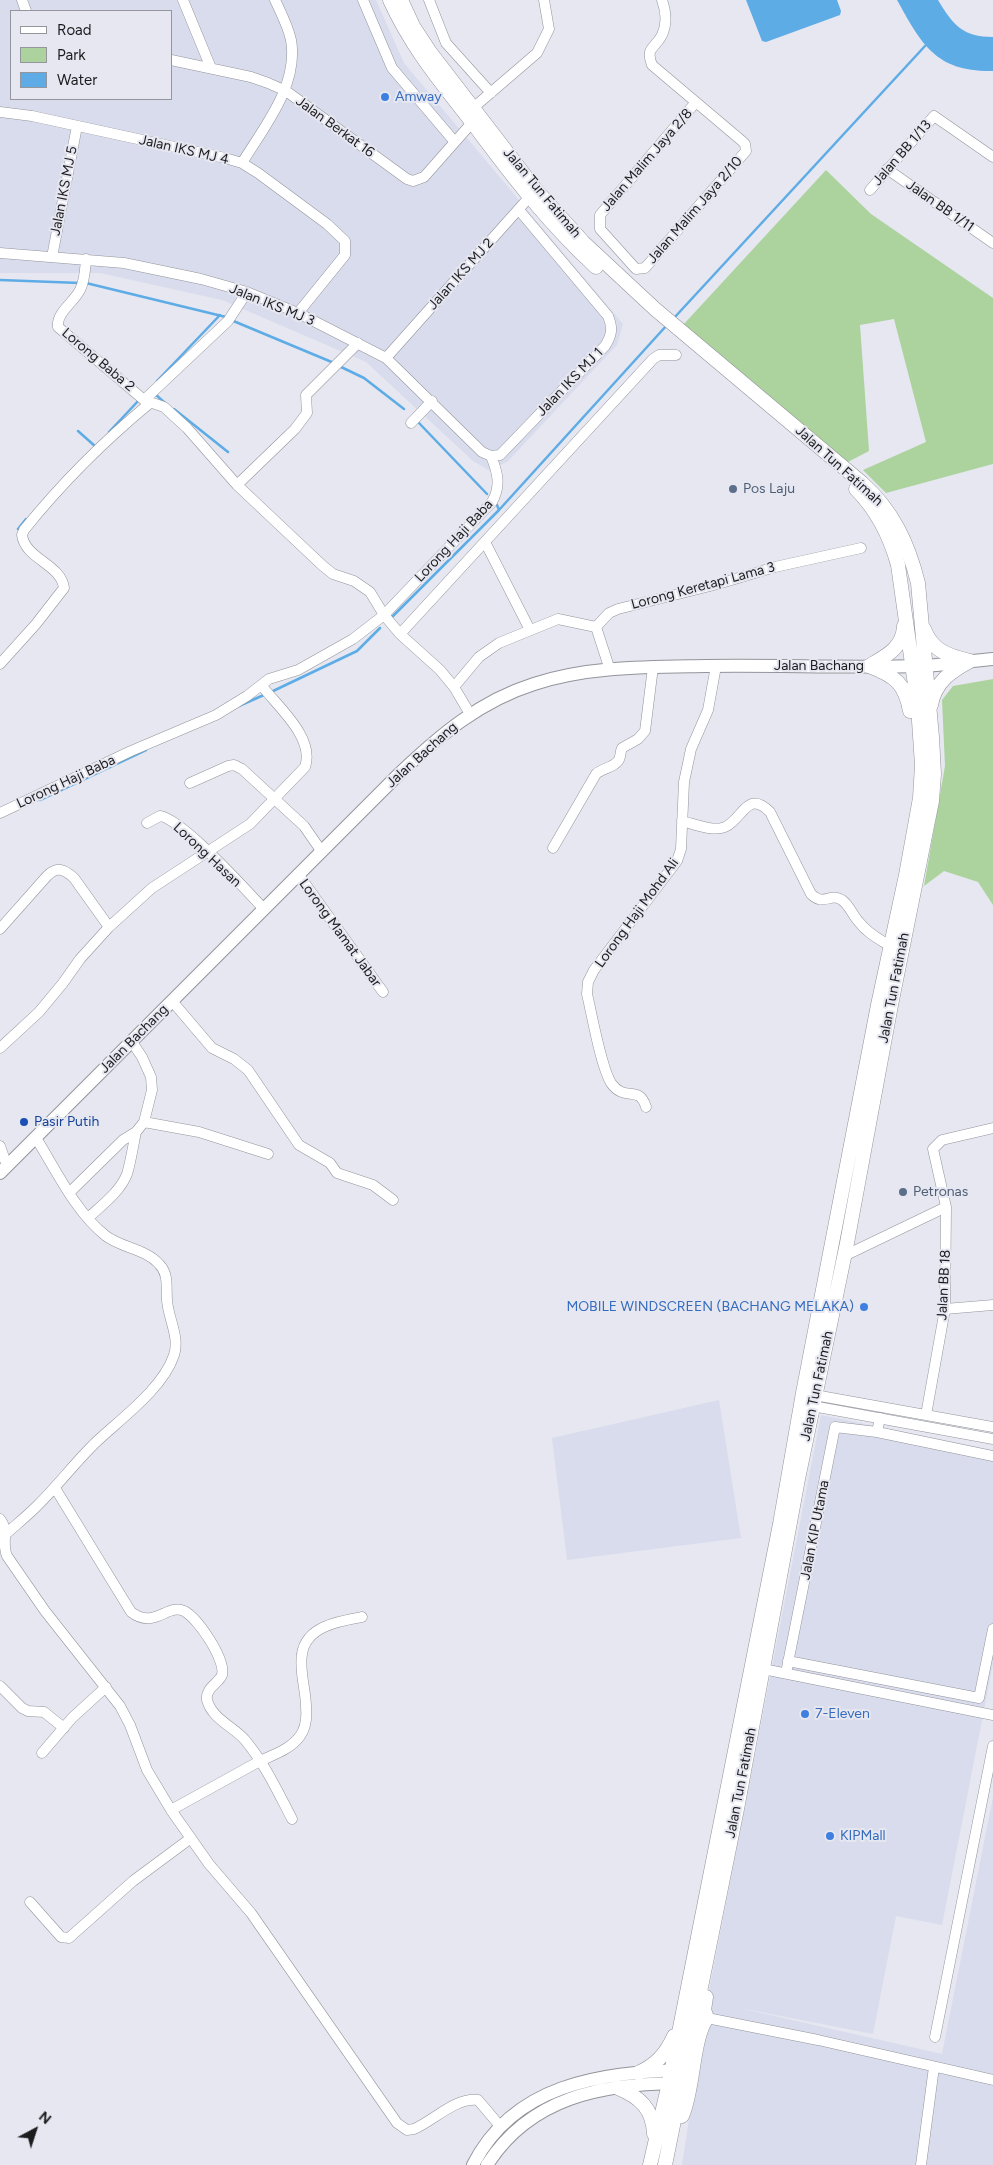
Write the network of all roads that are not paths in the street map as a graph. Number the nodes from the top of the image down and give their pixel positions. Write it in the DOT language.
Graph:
graph roads {
  1 [pos="184,0"];
  2 [pos="275,0"];
  3 [pos="363,0"];
  4 [pos="390,0"];
  5 [pos="401,0"];
  6 [pos="429,0"];
  7 [pos="544,0"];
  8 [pos="662,0"];
  9 [pos="172,60"];
  10 [pos="211,68"];
  11 [pos="286,91"];
  12 [pos="491,93"];
  13 [pos="696,102"];
  14 [pos="0,112"];
  15 [pos="474,115"];
  16 [pos="77,126"];
  17 [pos="454,142"];
  18 [pos="993,157"];
  19 [pos="242,164"];
  20 [pos="887,170"];
  21 [pos="870,190"];
  22 [pos="533,194"];
  23 [pos="519,210"];
  24 [pos="993,243"];
  25 [pos="0,253"];
  26 [pos="52,257"];
  27 [pos="86,259"];
  28 [pos="640,270"];
  29 [pos="247,292"];
  30 [pos="298,313"];
  31 [pos="677,333"];
  32 [pos="358,343"];
  33 [pos="676,355"];
  34 [pos="386,358"];
  35 [pos="147,401"];
  36 [pos="432,401"];
  37 [pos="411,423"];
  38 [pos="496,456"];
  39 [pos="237,485"];
  40 [pos="485,542"];
  41 [pos="861,548"];
  42 [pos="920,606"];
  43 [pos="905,614"];
  44 [pos="384,615"];
  45 [pos="596,627"];
  46 [pos="530,630"];
  47 [pos="400,634"];
  48 [pos="993,659"];
  49 [pos="970,661"];
  50 [pos="0,664"];
  51 [pos="716,666"];
  52 [pos="869,666"];
  53 [pos="919,666"];
  54 [pos="653,667"];
  55 [pos="610,670"];
  56 [pos="454,688"];
  57 [pos="266,691"];
  58 [pos="470,714"];
  59 [pos="931,718"];
  60 [pos="922,747"];
  61 [pos="190,783"];
  62 [pos="275,799"];
  63 [pos="0,813"];
  64 [pos="682,821"];
  65 [pos="147,823"];
  66 [pos="553,848"];
  67 [pos="206,850"];
  68 [pos="322,852"];
  69 [pos="298,874"];
  70 [pos="263,908"];
  71 [pos="109,927"];
  72 [pos="0,930"];
  73 [pos="890,946"];
  74 [pos="383,992"];
  75 [pos="172,1000"];
  76 [pos="132,1042"];
  77 [pos="0,1048"];
  78 [pos="646,1107"];
  79 [pos="144,1122"];
  80 [pos="993,1128"];
  81 [pos="136,1132"];
  82 [pos="36,1138"];
  83 [pos="0,1146"];
  84 [pos="268,1154"];
  85 [pos="4,1169"];
  86 [pos="69,1193"];
  87 [pos="393,1200"];
  88 [pos="946,1207"];
  89 [pos="88,1218"];
  90 [pos="844,1256"];
  91 [pos="993,1305"];
  92 [pos="946,1309"];
  93 [pos="808,1400"];
  94 [pos="926,1415"];
  95 [pos="880,1418"];
  96 [pos="993,1427"];
  97 [pos="877,1432"];
  98 [pos="993,1439"];
  99 [pos="993,1456"];
  100 [pos="55,1488"];
  101 [pos="0,1519"];
  102 [pos="7,1533"];
  103 [pos="362,1617"];
  104 [pos="993,1629"];
  105 [pos="788,1661"];
  106 [pos="763,1669"];
  107 [pos="786,1673"];
  108 [pos="0,1686"];
  109 [pos="106,1687"];
  110 [pos="993,1715"];
  111 [pos="64,1728"];
  112 [pos="993,1746"];
  113 [pos="42,1753"];
  114 [pos="260,1761"];
  115 [pos="171,1810"];
  116 [pos="292,1819"];
  117 [pos="190,1838"];
  118 [pos="30,1902"];
  119 [pos="703,1982"];
  120 [pos="707,2018"];
  121 [pos="682,2019"];
  122 [pos="935,2037"];
  123 [pos="934,2067"];
  124 [pos="638,2073"];
  125 [pos="676,2077"];
  126 [pos="993,2080"];
  127 [pos="618,2088"];
  128 [pos="500,2126"];
  129 [pos="672,2131"];
  130 [pos="655,2143"];
  131 [pos="473,2165"];
  132 [pos="487,2165"];
  133 [pos="650,2165"];
  134 [pos="665,2165"];
  135 [pos="921,2165"];
  1 -- 10 [label="street"];
  2 -- 11 [label="street"];
  3 -- 17 [label="street"];
  4 -- 15 [label="main road, Jalan Tun Fatimah"];
  5 -- 15 [label="main road, Jalan Tun Fatimah"];
  6 -- 12 [label="street"];
  7 -- 12 [label="street, Jalan Berkat 16"];
  8 -- 13 [label="street"];
  9 -- 10 [label="street, Jalan Berkat 16"];
  10 -- 11 [label="street, Jalan Berkat 16"];
  11 -- 17 [label="street, Jalan Berkat 16"];
  11 -- 19 [label="street"];
  12 -- 15 [label="street, Jalan Berkat 16"];
  13 -- 28 [label="street, Jalan Malim Jaya 2/8"];
  13 -- 28 [label="street, Jalan Malim Jaya 2/10"];
  14 -- 16 [label="street, Jalan IKS MJ 4"];
  15 -- 17 [label="street, Jalan Berkat 16"];
  15 -- 22 [label="main road, Jalan Tun Fatimah"];
  16 -- 19 [label="street, Jalan IKS MJ 4"];
  16 -- 26 [label="street, Jalan IKS MJ 5"];
  18 -- 20 [label="street, Jalan BB 1/13"];
  19 -- 30 [label="street, Jalan IKS MJ 4"];
  20 -- 21 [label="street, Jalan BB 1/13"];
  20 -- 24 [label="street, Jalan BB 1/11"];
  22 -- 23 [label="street, Jalan IKS MJ 2"];
  22 -- 31 [label="main road, Jalan Tun Fatimah"];
  23 -- 34 [label="street, Jalan IKS MJ 2"];
  23 -- 38 [label="street, Jalan IKS MJ 1"];
  25 -- 26 [label="street, Jalan IKS MJ 3"];
  26 -- 27 [label="street, Jalan IKS MJ 3"];
  27 -- 29 [label="street, Jalan IKS MJ 3"];
  27 -- 35 [label="street, Lorong Baba 2"];
  29 -- 30 [label="street, Jalan IKS MJ 3"];
  29 -- 35 [label="street"];
  30 -- 32 [label="street, Jalan IKS MJ 3"];
  31 -- 42 [label="main road, Jalan Tun Fatimah"];
  31 -- 43 [label="main road, Jalan Tun Fatimah"];
  32 -- 34 [label="street, Jalan IKS MJ 3"];
  32 -- 39 [label="street"];
  33 -- 40 [label="street"];
  34 -- 36 [label="street, Jalan IKS MJ 3"];
  35 -- 39 [label="street"];
  35 -- 50 [label="street"];
  36 -- 37 [label="street"];
  36 -- 38 [label="street, Jalan IKS MJ 3"];
  38 -- 44 [label="street, Lorong Haji Baba"];
  39 -- 44 [label="street"];
  40 -- 46 [label="street"];
  40 -- 47 [label="street"];
  41 -- 45 [label="street, Lorong Keretapi Lama 3"];
  42 -- 49 [label="main road"];
  42 -- 53 [label="main road, Jalan Tun Fatimah"];
  43 -- 52 [label="main road"];
  43 -- 53 [label="main road, Jalan Tun Fatimah"];
  44 -- 47 [label="street"];
  44 -- 57 [label="street, Lorong Haji Baba"];
  45 -- 46 [label="street"];
  45 -- 55 [label="street"];
  46 -- 56 [label="street"];
  47 -- 56 [label="street"];
  48 -- 49 [label="street, Jalan Bachang"];
  49 -- 53 [label="street, Jalan Bachang"];
  49 -- 59 [label="main road"];
  51 -- 52 [label="street, Jalan Bachang"];
  51 -- 54 [label="street, Jalan Bachang"];
  51 -- 64 [label="street, Lorong Haji Mohd Ali"];
  52 -- 53 [label="street, Jalan Bachang"];
  52 -- 60 [label="main road"];
  53 -- 59 [label="main road, Jalan Tun Fatimah"];
  53 -- 60 [label="main road, Jalan Tun Fatimah"];
  54 -- 55 [label="street, Jalan Bachang"];
  54 -- 66 [label="street"];
  55 -- 58 [label="street, Jalan Bachang"];
  56 -- 58 [label="street"];
  57 -- 62 [label="street"];
  57 -- 63 [label="street, Lorong Haji Baba"];
  58 -- 68 [label="street, Jalan Bachang"];
  59 -- 90 [label="main road, Jalan Tun Fatimah"];
  60 -- 73 [label="main road, Jalan Tun Fatimah"];
  61 -- 62 [label="street"];
  62 -- 67 [label="street"];
  62 -- 68 [label="street"];
  64 -- 73 [label="street"];
  64 -- 78 [label="street, Lorong Haji Mohd Ali"];
  65 -- 67 [label="street, Lorong Hasan"];
  67 -- 70 [label="street, Lorong Hasan"];
  67 -- 71 [label="street"];
  68 -- 69 [label="street, Jalan Bachang"];
  69 -- 70 [label="street, Jalan Bachang"];
  69 -- 74 [label="street, Lorong Mamat Jabar"];
  70 -- 75 [label="street, Jalan Bachang"];
  71 -- 72 [label="street"];
  71 -- 77 [label="street"];
  73 -- 93 [label="main road, Jalan Tun Fatimah"];
  75 -- 76 [label="street, Jalan Bachang"];
  75 -- 87 [label="street"];
  76 -- 79 [label="street"];
  76 -- 82 [label="street, Jalan Bachang"];
  79 -- 81 [label="street"];
  79 -- 84 [label="street"];
  80 -- 88 [label="street, Jalan BB 18"];
  81 -- 86 [label="street"];
  81 -- 89 [label="street"];
  82 -- 85 [label="street, Jalan Bachang"];
  82 -- 86 [label="street"];
  83 -- 85 [label="street"];
  86 -- 89 [label="street"];
  88 -- 90 [label="street"];
  88 -- 92 [label="street, Jalan BB 18"];
  89 -- 100 [label="street"];
  90 -- 93 [label="main road, Jalan Tun Fatimah"];
  91 -- 92 [label="street"];
  92 -- 94 [label="street, Jalan BB 18"];
  93 -- 94 [label="street"];
  93 -- 95 [label="street"];
  93 -- 106 [label="main road, Jalan Tun Fatimah"];
  93 -- 121 [label="main road, Jalan Tun Fatimah"];
  94 -- 96 [label="street"];
  95 -- 97 [label="street"];
  95 -- 98 [label="street"];
  97 -- 99 [label="street, Jalan KIP Utama"];
  97 -- 105 [label="street, Jalan KIP Utama"];
  100 -- 102 [label="street"];
  100 -- 114 [label="street"];
  101 -- 102 [label="street"];
  102 -- 109 [label="street"];
  103 -- 114 [label="street"];
  104 -- 105 [label="street"];
  105 -- 107 [label="street, Jalan KIP Utama"];
  106 -- 107 [label="street"];
  106 -- 119 [label="main road, Jalan Tun Fatimah"];
  107 -- 110 [label="street"];
  108 -- 111 [label="street"];
  109 -- 111 [label="street"];
  109 -- 115 [label="street"];
  111 -- 113 [label="street"];
  112 -- 122 [label="street"];
  114 -- 115 [label="street"];
  114 -- 116 [label="street"];
  115 -- 117 [label="street"];
  117 -- 118 [label="street"];
  117 -- 128 [label="street"];
  119 -- 120 [label="main road"];
  119 -- 125 [label="main road, Jalan Tun Fatimah"];
  120 -- 123 [label="street"];
  120 -- 129 [label="main road"];
  121 -- 124 [label="main road"];
  121 -- 125 [label="main road, Jalan Tun Fatimah"];
  123 -- 126 [label="street"];
  123 -- 135 [label="street"];
  124 -- 125 [label="street"];
  124 -- 128 [label="street"];
  125 -- 127 [label="street"];
  125 -- 129 [label="main road, Jalan Tun Fatimah"];
  125 -- 130 [label="main road, Jalan Tun Fatimah"];
  127 -- 130 [label="main road"];
  127 -- 132 [label="street"];
  128 -- 131 [label="street"];
  129 -- 134 [label="main road, Jalan Tun Fatimah"];
  130 -- 133 [label="main road, Jalan Tun Fatimah"];
}
